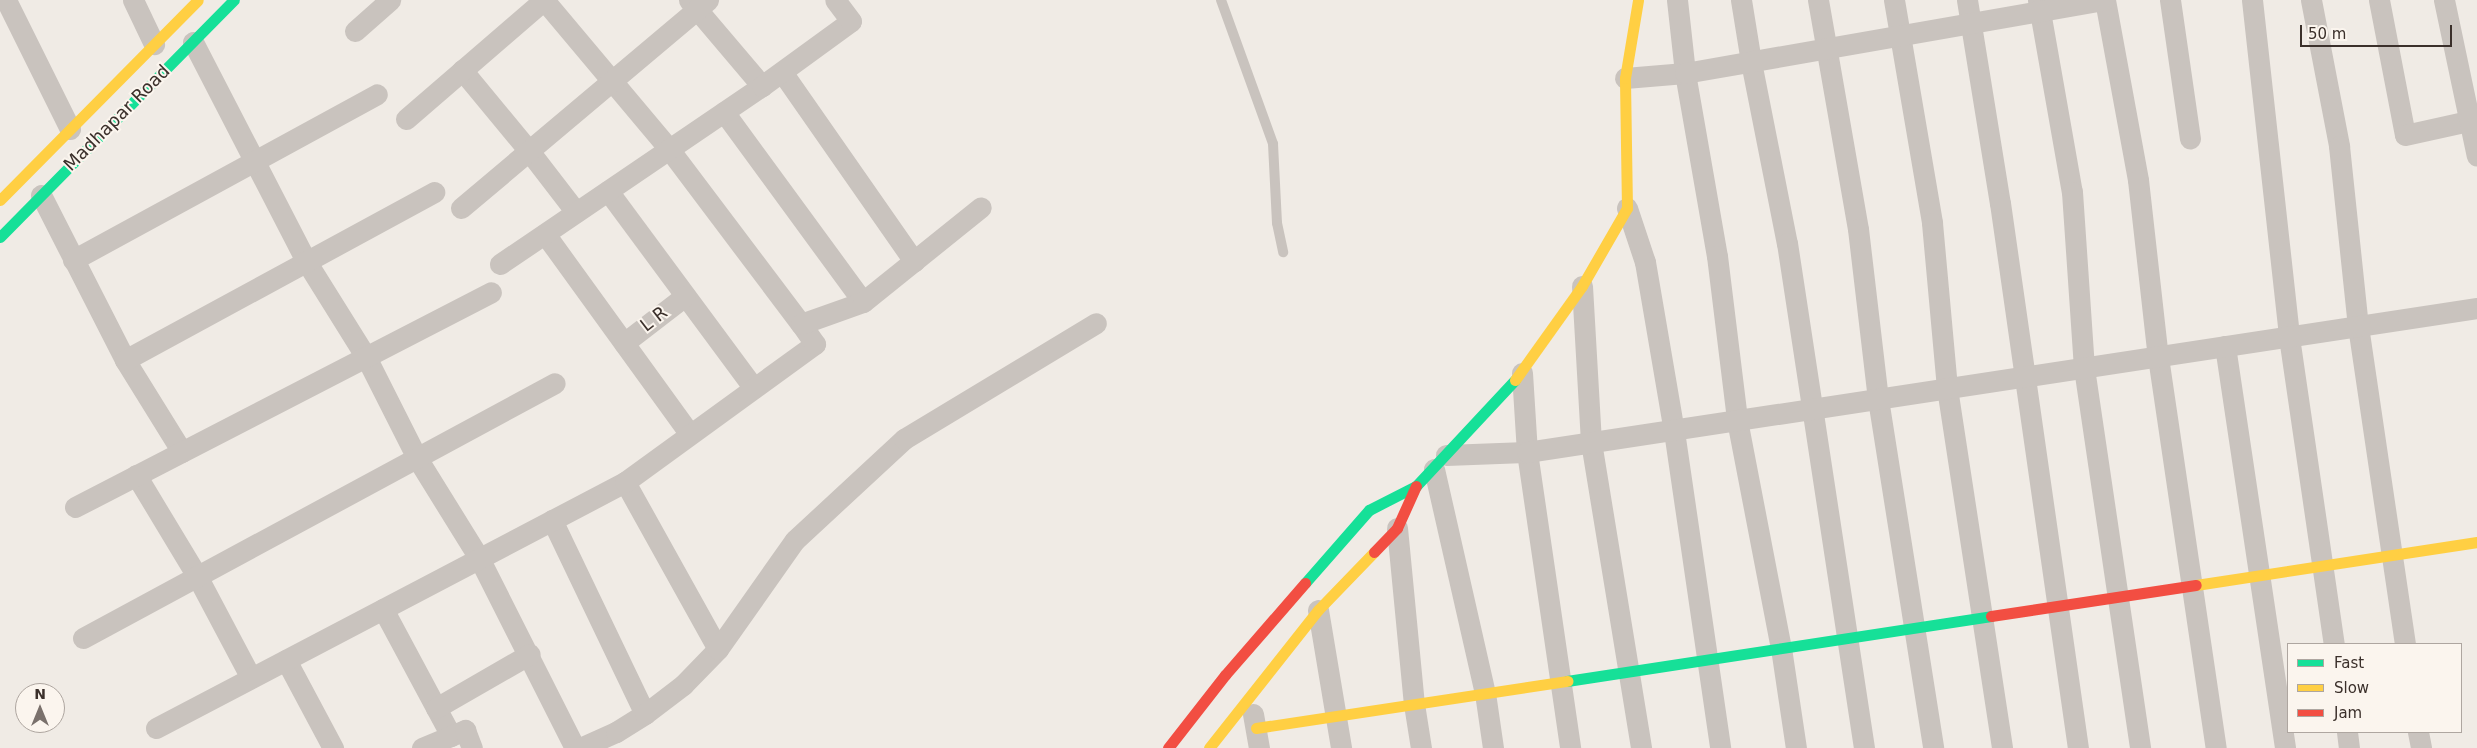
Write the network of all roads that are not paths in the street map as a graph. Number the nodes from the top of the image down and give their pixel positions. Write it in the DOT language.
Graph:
graph roads {
  1 [pos="6,0"];
  2 [pos="133,0"];
  3 [pos="198,0"];
  4 [pos="234,0"];
  5 [pos="390,0"];
  6 [pos="544,0"];
  7 [pos="835,0"];
  8 [pos="1221,0"];
  9 [pos="1638,0"];
  10 [pos="1677,0"];
  11 [pos="1741,0"];
  12 [pos="1818,0"];
  13 [pos="1894,0"];
  14 [pos="1967,0"];
  15 [pos="2104,0"];
  16 [pos="2170,0"];
  17 [pos="2252,0"];
  18 [pos="2311,0"];
  19 [pos="2379,0"];
  20 [pos="2444,0"];
  21 [pos="698,3"];
  22 [pos="2039,6"];
  23 [pos="1971,24"];
  24 [pos="355,31"];
  25 [pos="1901,36"];
  26 [pos="193,42"];
  27 [pos="154,44"];
  28 [pos="1826,49"];
  29 [pos="1751,62"];
  30 [pos="462,70"];
  31 [pos="782,72"];
  32 [pos="1685,74"];
  33 [pos="1625,78"];
  34 [pos="611,82"];
  35 [pos="762,86"];
  36 [pos="377,94"];
  37 [pos="724,112"];
  38 [pos="406,119"];
  39 [pos="2473,120"];
  40 [pos="70,129"];
  41 [pos="2190,140"];
  42 [pos="669,149"];
  43 [pos="529,151"];
  44 [pos="2477,156"];
  45 [pos="255,161"];
  46 [pos="608,191"];
  47 [pos="434,192"];
  48 [pos="42,195"];
  49 [pos="0,200"];
  50 [pos="982,207"];
  51 [pos="461,208"];
  52 [pos="1627,208"];
  53 [pos="576,212"];
  54 [pos="545,234"];
  55 [pos="0,237"];
  56 [pos="1283,252"];
  57 [pos="73,260"];
  58 [pos="306,261"];
  59 [pos="914,261"];
  60 [pos="500,264"];
  61 [pos="1582,286"];
  62 [pos="491,292"];
  63 [pos="685,296"];
  64 [pos="863,302"];
  65 [pos="2477,308"];
  66 [pos="1096,323"];
  67 [pos="801,324"];
  68 [pos="2358,326"];
  69 [pos="2289,336"];
  70 [pos="624,343"];
  71 [pos="2225,346"];
  72 [pos="366,356"];
  73 [pos="2158,356"];
  74 [pos="125,360"];
  75 [pos="2084,368"];
  76 [pos="1522,373"];
  77 [pos="2023,377"];
  78 [pos="555,383"];
  79 [pos="754,388"];
  80 [pos="1947,388"];
  81 [pos="1878,399"];
  82 [pos="1813,409"];
  83 [pos="1736,420"];
  84 [pos="1674,431"];
  85 [pos="690,434"];
  86 [pos="1591,442"];
  87 [pos="182,452"];
  88 [pos="1527,452"];
  89 [pos="417,458"];
  90 [pos="1440,462"];
  91 [pos="136,475"];
  92 [pos="625,482"];
  93 [pos="1416,486"];
  94 [pos="75,507"];
  95 [pos="552,520"];
  96 [pos="1397,528"];
  97 [pos="2477,542"];
  98 [pos="2392,554"];
  99 [pos="479,558"];
  100 [pos="2323,565"];
  101 [pos="2259,575"];
  102 [pos="197,576"];
  103 [pos="2192,585"];
  104 [pos="2118,596"];
  105 [pos="2057,606"];
  106 [pos="383,609"];
  107 [pos="1318,610"];
  108 [pos="1982,617"];
  109 [pos="1913,627"];
  110 [pos="83,638"];
  111 [pos="1848,638"];
  112 [pos="2334,643"];
  113 [pos="2405,643"];
  114 [pos="1781,648"];
  115 [pos="718,649"];
  116 [pos="530,654"];
  117 [pos="1706,659"];
  118 [pos="286,660"];
  119 [pos="1627,671"];
  120 [pos="251,678"];
  121 [pos="1561,681"];
  122 [pos="1485,693"];
  123 [pos="1251,696"];
  124 [pos="1414,704"];
  125 [pos="436,708"];
  126 [pos="645,714"];
  127 [pos="1335,716"];
  128 [pos="156,728"];
  129 [pos="2347,733"];
  130 [pos="2418,733"];
  131 [pos="451,736"];
  132 [pos="1257,738"];
  133 [pos="332,748"];
  134 [pos="422,748"];
  135 [pos="472,748"];
  136 [pos="575,748"];
  137 [pos="580,748"];
  138 [pos="1168,748"];
  139 [pos="1209,748"];
  140 [pos="1341,748"];
  141 [pos="1421,748"];
  142 [pos="1494,748"];
  143 [pos="1570,748"];
  144 [pos="1641,748"];
  145 [pos="1720,748"];
  146 [pos="1796,748"];
  147 [pos="1864,748"];
  148 [pos="1933,748"];
  149 [pos="2002,748"];
  150 [pos="2078,748"];
  151 [pos="2140,748"];
  152 [pos="2216,748"];
  153 [pos="2285,748"];
  154 [pos="2349,748"];
  155 [pos="2421,748"];
  1 -- 40 [label="street"];
  2 -- 27 [label="street"];
  3 -- 27 [label="street, Madhapar Road"];
  4 -- 26 [label="street, Madhapar Road"];
  5 -- 24 [label="street"];
  6 -- 30 [label="street"];
  6 -- 34 [label="street"];
  7 -- 31 [label="street"];
  8 -- 56 [label="lane"];
  9 -- 33 [label="street"];
  10 -- 32 [label="street"];
  11 -- 29 [label="street"];
  12 -- 28 [label="street"];
  13 -- 25 [label="street"];
  14 -- 23 [label="street"];
  15 -- 22 [label="street"];
  15 -- 73 [label="street"];
  16 -- 41 [label="street"];
  17 -- 69 [label="street"];
  18 -- 68 [label="street"];
  19 -- 39 [label="street"];
  20 -- 39 [label="street"];
  21 -- 34 [label="street"];
  21 -- 35 [label="street"];
  22 -- 23 [label="street"];
  22 -- 75 [label="street"];
  23 -- 25 [label="street"];
  23 -- 77 [label="street"];
  25 -- 28 [label="street"];
  25 -- 80 [label="street"];
  26 -- 45 [label="street"];
  26 -- 48 [label="street, Madhapar Road"];
  27 -- 40 [label="street, Madhapar Road"];
  28 -- 29 [label="street"];
  28 -- 81 [label="street"];
  29 -- 32 [label="street"];
  29 -- 82 [label="street"];
  30 -- 38 [label="street"];
  30 -- 43 [label="street"];
  31 -- 35 [label="street"];
  31 -- 59 [label="street"];
  32 -- 33 [label="street"];
  32 -- 83 [label="street"];
  33 -- 52 [label="street"];
  34 -- 42 [label="street"];
  34 -- 43 [label="street"];
  35 -- 37 [label="street"];
  36 -- 45 [label="street"];
  37 -- 42 [label="street"];
  37 -- 64 [label="street"];
  39 -- 44 [label="street"];
  40 -- 49 [label="street, Madhapar Road"];
  42 -- 46 [label="street"];
  42 -- 67 [label="street"];
  43 -- 51 [label="street"];
  43 -- 53 [label="street"];
  45 -- 57 [label="street"];
  45 -- 58 [label="street"];
  46 -- 53 [label="street"];
  46 -- 63 [label="street"];
  47 -- 58 [label="street"];
  48 -- 55 [label="street, Madhapar Road"];
  48 -- 57 [label="street"];
  50 -- 59 [label="street"];
  52 -- 61 [label="street"];
  52 -- 84 [label="street"];
  53 -- 54 [label="street"];
  54 -- 60 [label="street"];
  54 -- 70 [label="street"];
  57 -- 74 [label="street"];
  58 -- 72 [label="street"];
  58 -- 74 [label="street"];
  59 -- 64 [label="street"];
  61 -- 76 [label="street"];
  61 -- 86 [label="street"];
  62 -- 72 [label="street"];
  63 -- 70 [label="street, L R"];
  63 -- 79 [label="street"];
  64 -- 67 [label="street"];
  65 -- 68 [label="street"];
  66 -- 115 [label="street"];
  67 -- 79 [label="street"];
  68 -- 69 [label="street"];
  68 -- 98 [label="street"];
  69 -- 71 [label="street"];
  69 -- 100 [label="street"];
  70 -- 85 [label="street"];
  71 -- 73 [label="street"];
  71 -- 101 [label="street"];
  72 -- 87 [label="street"];
  72 -- 89 [label="street"];
  73 -- 75 [label="street"];
  73 -- 103 [label="street"];
  74 -- 87 [label="street"];
  75 -- 77 [label="street"];
  75 -- 104 [label="street"];
  76 -- 88 [label="street"];
  76 -- 90 [label="street"];
  77 -- 80 [label="street"];
  77 -- 105 [label="street"];
  78 -- 89 [label="street"];
  79 -- 85 [label="street"];
  80 -- 81 [label="street"];
  80 -- 108 [label="street"];
  81 -- 82 [label="street"];
  81 -- 109 [label="street"];
  82 -- 83 [label="street"];
  82 -- 111 [label="street"];
  83 -- 84 [label="street"];
  83 -- 114 [label="street"];
  84 -- 86 [label="street"];
  84 -- 117 [label="street"];
  85 -- 92 [label="street"];
  86 -- 88 [label="street"];
  86 -- 119 [label="street"];
  87 -- 91 [label="street"];
  88 -- 90 [label="street"];
  88 -- 121 [label="street"];
  89 -- 99 [label="street"];
  89 -- 102 [label="street"];
  90 -- 93 [label="street"];
  90 -- 122 [label="street"];
  91 -- 94 [label="street"];
  91 -- 102 [label="street"];
  92 -- 95 [label="street"];
  92 -- 115 [label="street"];
  93 -- 96 [label="street"];
  93 -- 138 [label="street"];
  95 -- 99 [label="street"];
  95 -- 126 [label="street"];
  96 -- 107 [label="street"];
  96 -- 124 [label="street"];
  97 -- 98 [label="street"];
  98 -- 100 [label="street"];
  98 -- 113 [label="street"];
  99 -- 106 [label="street"];
  99 -- 116 [label="street"];
  100 -- 101 [label="street"];
  100 -- 112 [label="street"];
  101 -- 103 [label="street"];
  101 -- 153 [label="street"];
  102 -- 110 [label="street"];
  102 -- 120 [label="street"];
  103 -- 104 [label="street"];
  103 -- 152 [label="street"];
  104 -- 105 [label="street"];
  104 -- 151 [label="street"];
  105 -- 108 [label="street"];
  105 -- 150 [label="street"];
  106 -- 118 [label="street"];
  106 -- 125 [label="street"];
  107 -- 123 [label="street"];
  107 -- 127 [label="street"];
  108 -- 109 [label="street"];
  108 -- 149 [label="street"];
  109 -- 111 [label="street"];
  109 -- 148 [label="street"];
  111 -- 114 [label="street"];
  111 -- 147 [label="street"];
  114 -- 117 [label="street"];
  114 -- 146 [label="street"];
  115 -- 126 [label="street"];
  116 -- 125 [label="street"];
  116 -- 136 [label="street"];
  117 -- 119 [label="street"];
  117 -- 145 [label="street"];
  118 -- 120 [label="street"];
  118 -- 133 [label="street"];
  119 -- 121 [label="street"];
  119 -- 144 [label="street"];
  120 -- 128 [label="street"];
  121 -- 122 [label="street"];
  121 -- 143 [label="street"];
  122 -- 124 [label="street"];
  122 -- 142 [label="street"];
  123 -- 132 [label="street"];
  123 -- 139 [label="street"];
  124 -- 127 [label="street"];
  124 -- 141 [label="street"];
  125 -- 131 [label="street"];
  126 -- 137 [label="street"];
  127 -- 132 [label="street"];
  127 -- 140 [label="street"];
  129 -- 154 [label="street"];
  130 -- 155 [label="street"];
  131 -- 134 [label="street"];
  131 -- 135 [label="street"];
}
